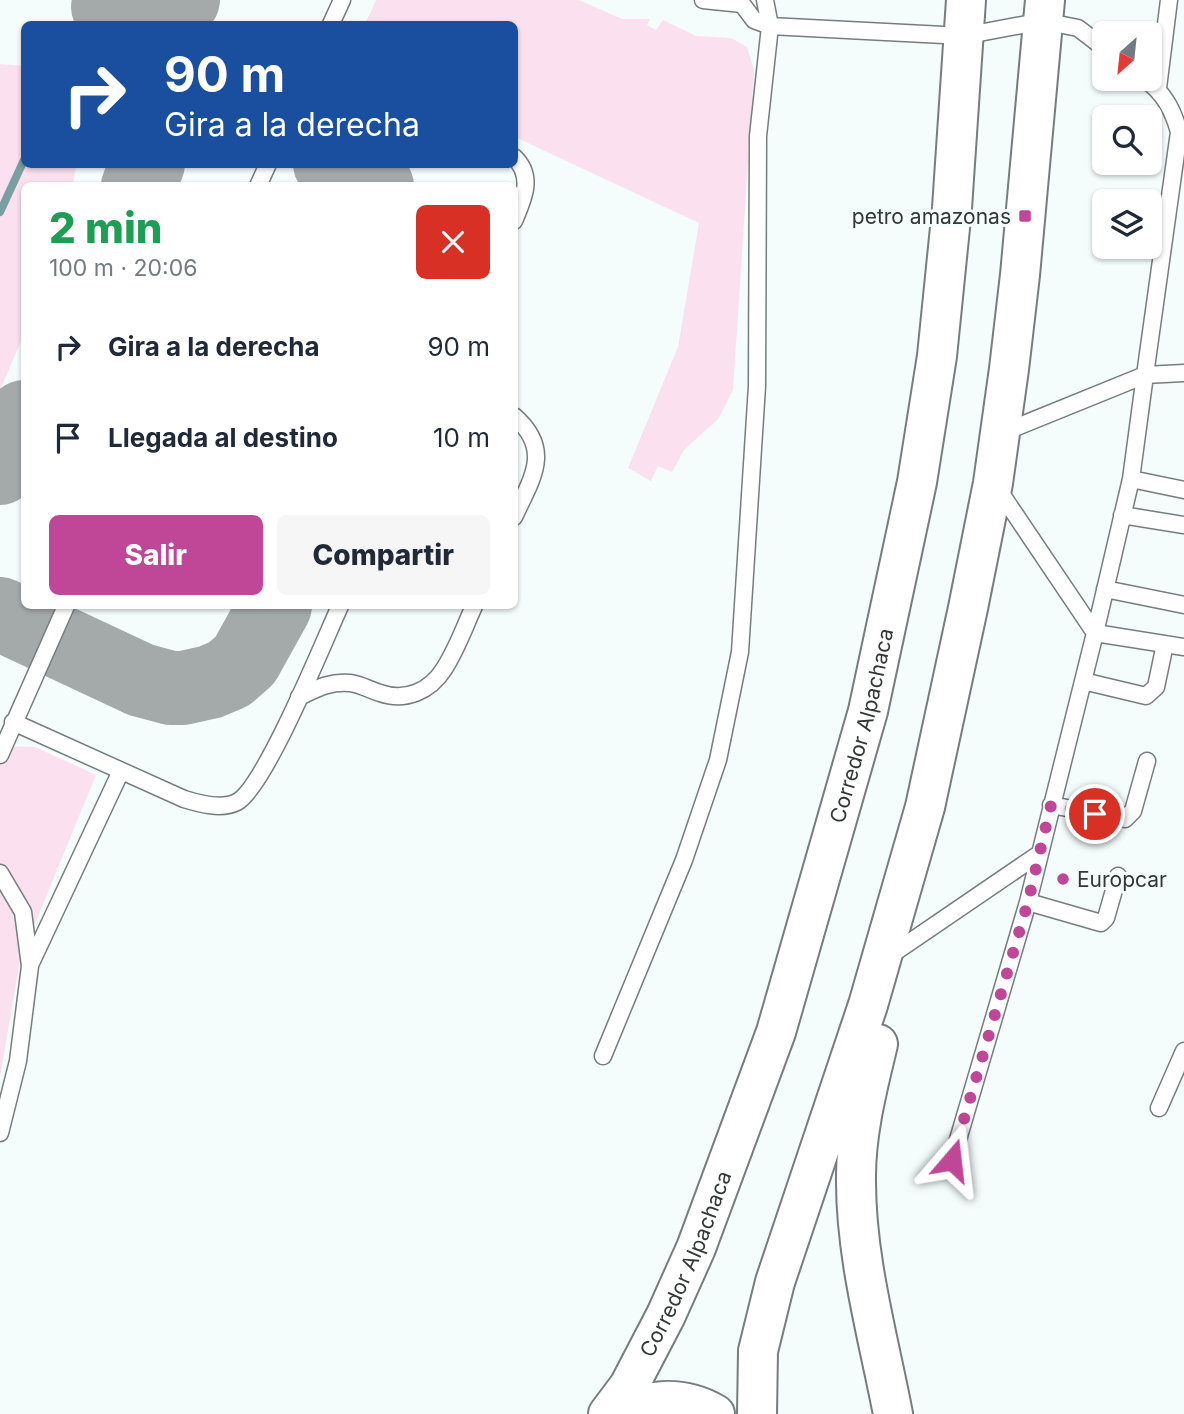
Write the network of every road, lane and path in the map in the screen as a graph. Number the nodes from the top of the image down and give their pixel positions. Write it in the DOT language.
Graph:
graph roads {
  1 [pos="342,0"];
  2 [pos="703,0"];
  3 [pos="765,0"];
  4 [pos="1169,0"];
  5 [pos="1044,11"];
  6 [pos="964,18"];
  7 [pos="332,21"];
  8 [pos="770,26"];
  9 [pos="1162,32"];
  10 [pos="1092,39"];
  11 [pos="1158,91"];
  12 [pos="1179,116"];
  13 [pos="518,161"];
  14 [pos="518,209"];
  15 [pos="1184,373"];
  16 [pos="1145,375"];
  17 [pos="518,419"];
  18 [pos="1000,434"];
  19 [pos="1131,479"];
  20 [pos="993,482"];
  21 [pos="1184,490"];
  22 [pos="518,508"];
  23 [pos="1122,515"];
  24 [pos="1184,525"];
  25 [pos="1105,589"];
  26 [pos="1184,605"];
  27 [pos="65,609"];
  28 [pos="339,609"];
  29 [pos="473,609"];
  30 [pos="1095,633"];
  31 [pos="1166,644"];
  32 [pos="1184,647"];
  33 [pos="1083,681"];
  34 [pos="299,697"];
  35 [pos="13,722"];
  36 [pos="0,755"];
  37 [pos="1147,761"];
  38 [pos="121,771"];
  39 [pos="1051,805"];
  40 [pos="1039,853"];
  41 [pos="0,873"];
  42 [pos="1118,876"];
  43 [pos="1028,902"];
  44 [pos="880,962"];
  45 [pos="30,966"];
  46 [pos="868,1005"];
  47 [pos="1184,1051"];
  48 [pos="603,1056"];
  49 [pos="1158,1108"];
  50 [pos="0,1133"];
  51 [pos="952,1160"];
  52 [pos="611,1414"];
  53 [pos="715,1414"];
  54 [pos="757,1414"];
  55 [pos="893,1414"];
  1 -- 7 [label="lane"];
  2 -- 8 [label="lane"];
  3 -- 8 [label="lane"];
  4 -- 9 [label="lane"];
  5 -- 6 [label="lane"];
  5 -- 10 [label="lane"];
  5 -- 18 [label="highway"];
  6 -- 8 [label="lane"];
  6 -- 52 [label="highway, Corredor Alpachaca"];
  8 -- 48 [label="lane"];
  11 -- 12 [label="lane"];
  12 -- 16 [label="lane"];
  13 -- 14 [label="lane"];
  15 -- 16 [label="lane"];
  16 -- 18 [label="lane"];
  16 -- 19 [label="lane"];
  17 -- 22 [label="lane"];
  18 -- 20 [label="highway"];
  19 -- 21 [label="lane"];
  19 -- 23 [label="lane"];
  20 -- 30 [label="lane"];
  20 -- 44 [label="highway"];
  23 -- 24 [label="lane"];
  23 -- 25 [label="lane"];
  25 -- 26 [label="lane"];
  25 -- 30 [label="lane"];
  27 -- 35 [label="lane"];
  28 -- 34 [label="lane"];
  29 -- 34 [label="lane"];
  30 -- 31 [label="lane"];
  30 -- 33 [label="lane"];
  31 -- 32 [label="lane"];
  31 -- 33 [label="lane"];
  33 -- 39 [label="lane"];
  34 -- 38 [label="lane"];
  35 -- 36 [label="lane"];
  35 -- 38 [label="lane"];
  37 -- 39 [label="lane"];
  38 -- 45 [label="lane"];
  39 -- 40 [label="lane"];
  40 -- 43 [label="lane"];
  40 -- 44 [label="lane"];
  41 -- 45 [label="lane"];
  42 -- 43 [label="lane"];
  43 -- 51 [label="lane"];
  44 -- 46 [label="highway"];
  45 -- 50 [label="lane"];
  46 -- 54 [label="highway"];
  46 -- 55 [label="highway"];
  47 -- 49 [label="lane"];
  52 -- 53 [label="highway"];
}
